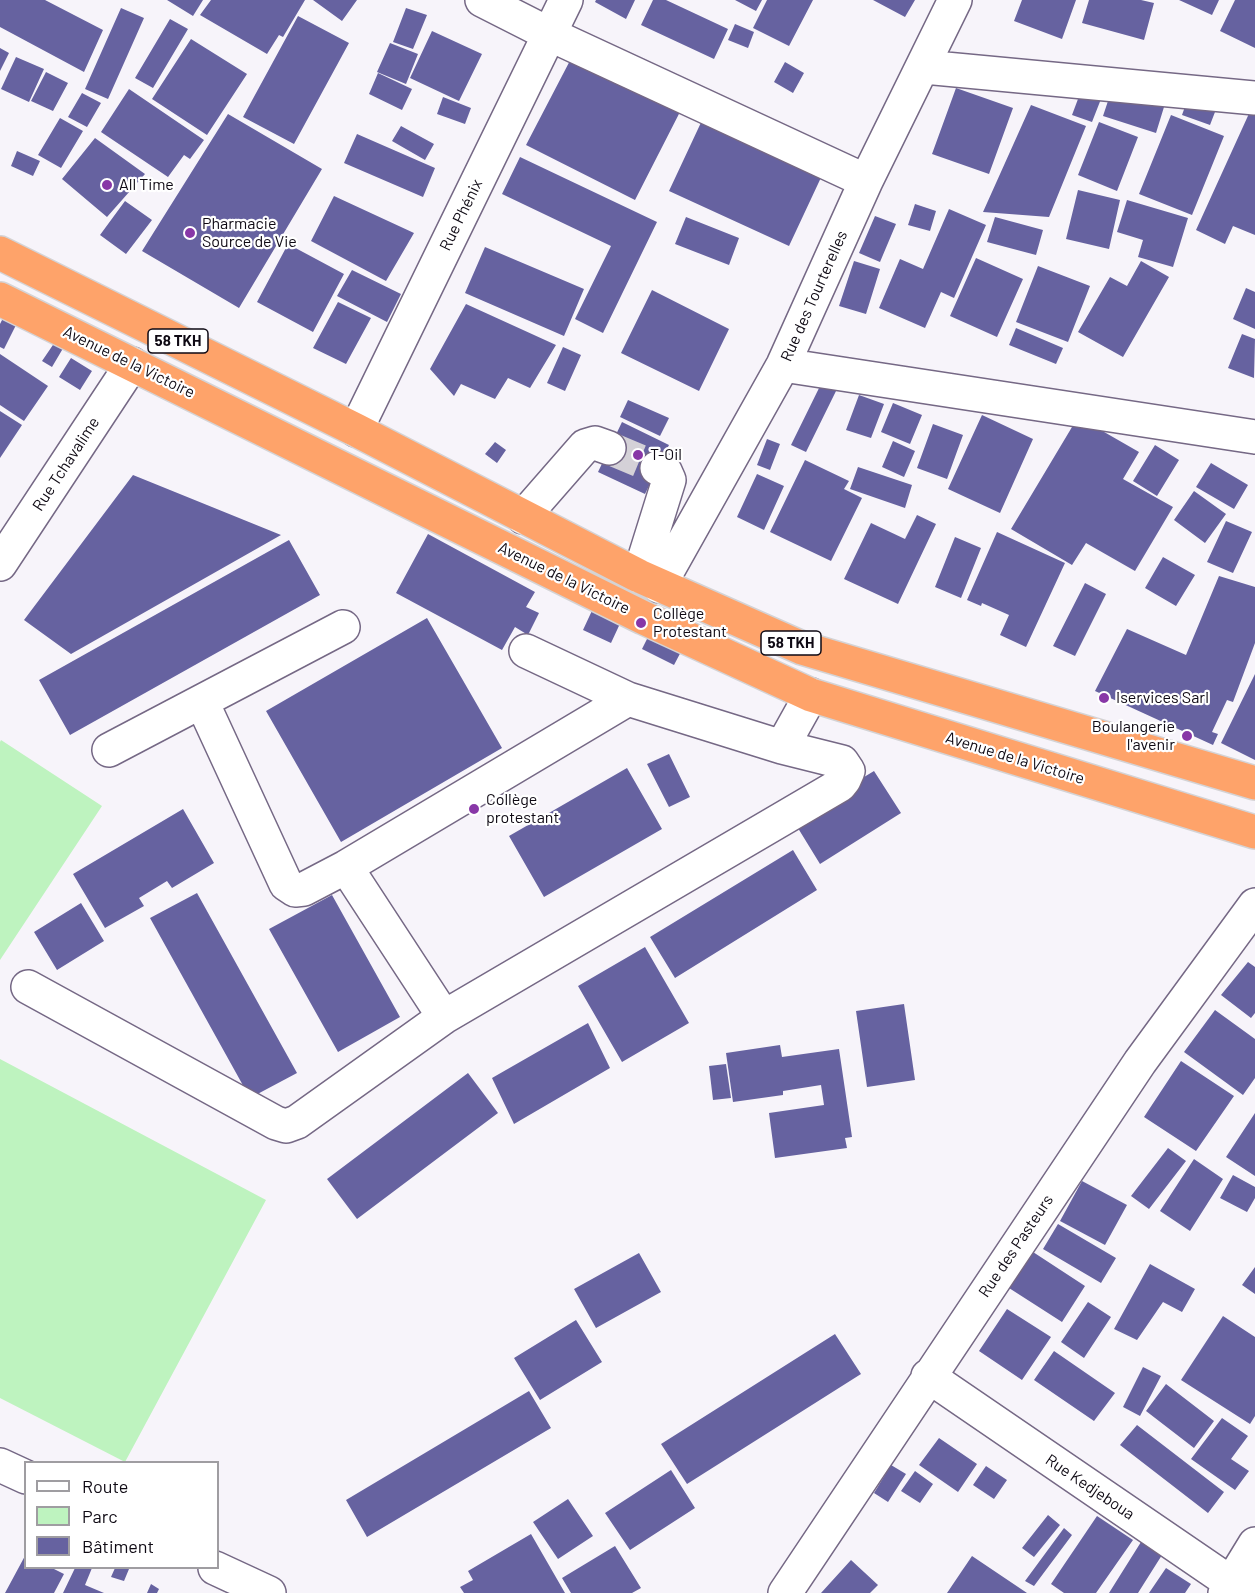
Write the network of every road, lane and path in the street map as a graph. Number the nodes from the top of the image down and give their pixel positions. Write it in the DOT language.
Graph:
graph roads {
  1 [pos="483,0"];
  2 [pos="566,0"];
  3 [pos="955,0"];
  4 [pos="549,34"];
  5 [pos="924,67"];
  6 [pos="1255,98"];
  7 [pos="866,181"];
  8 [pos="0,253"];
  9 [pos="0,299"];
  10 [pos="132,364"];
  11 [pos="783,365"];
  12 [pos="356,430"];
  13 [pos="1255,437"];
  14 [pos="609,448"];
  15 [pos="657,468"];
  16 [pos="523,517"];
  17 [pos="0,564"];
  18 [pos="649,581"];
  19 [pos="343,627"];
  20 [pos="526,651"];
  21 [pos="812,694"];
  22 [pos="628,699"];
  23 [pos="202,702"];
  24 [pos="782,747"];
  25 [pos="109,750"];
  26 [pos="1255,783"];
  27 [pos="1255,832"];
  28 [pos="346,867"];
  29 [pos="1255,905"];
  30 [pos="28,987"];
  31 [pos="444,1017"];
  32 [pos="928,1376"];
  33 [pos="0,1465"];
  34 [pos="24,1477"];
  35 [pos="1255,1544"];
  36 [pos="218,1569"];
  37 [pos="1237,1590"];
  38 [pos="269,1593"];
  39 [pos="785,1593"];
  1 -- 4 [label="street"];
  2 -- 4 [label="street, Rue Phénix"];
  3 -- 5 [label="street, Rue des Tourterelles"];
  4 -- 7 [label="street"];
  4 -- 12 [label="street, Rue Phénix"];
  5 -- 6 [label="street"];
  5 -- 7 [label="street, Rue des Tourterelles"];
  7 -- 11 [label="street, Rue des Tourterelles"];
  8 -- 12 [label="highway, 58 TKH"];
  9 -- 10 [label="highway, Avenue de la Victoire / 58 TKH"];
  10 -- 17 [label="street, Rue Tchavalime"];
  10 -- 21 [label="highway, Avenue de la Victoire / 58 TKH"];
  11 -- 13 [label="street"];
  11 -- 18 [label="street, Rue des Tourterelles"];
  12 -- 16 [label="highway, 58 TKH"];
  14 -- 16 [label="street"];
  15 -- 18 [label="street"];
  16 -- 18 [label="highway, 58 TKH"];
  18 -- 26 [label="highway, 58 TKH"];
  19 -- 23 [label="street"];
  20 -- 22 [label="street"];
  21 -- 24 [label="street"];
  21 -- 27 [label="highway, Avenue de la Victoire / 58 TKH"];
  22 -- 24 [label="street"];
  22 -- 28 [label="street"];
  23 -- 25 [label="street"];
  23 -- 28 [label="street"];
  24 -- 31 [label="street"];
  28 -- 31 [label="street"];
  29 -- 32 [label="street, Rue des Pasteurs"];
  30 -- 31 [label="street"];
  32 -- 37 [label="street, Rue Kedjeboua"];
  32 -- 39 [label="street, Rue des Pasteurs"];
  33 -- 34 [label="street"];
  35 -- 37 [label="street"];
  36 -- 38 [label="street"];
}
